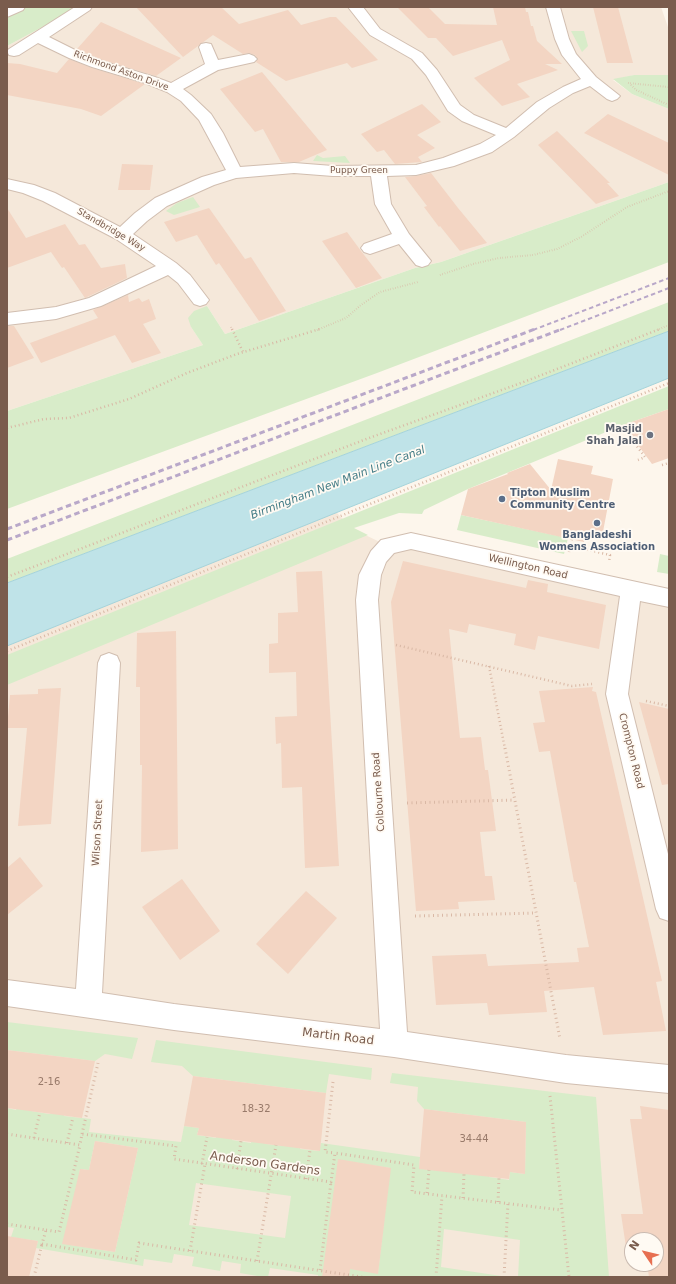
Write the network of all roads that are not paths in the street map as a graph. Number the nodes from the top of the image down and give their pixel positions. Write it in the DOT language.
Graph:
graph roads {
  1 [pos="18,7"];
  2 [pos="85,7"];
  3 [pos="355,7"];
  4 [pos="553,7"];
  5 [pos="7,13"];
  6 [pos="38,37"];
  7 [pos="206,48"];
  8 [pos="14,52"];
  9 [pos="249,59"];
  10 [pos="213,66"];
  11 [pos="591,80"];
  12 [pos="172,89"];
  13 [pos="612,96"];
  14 [pos="508,134"];
  15 [pos="378,171"];
  16 [pos="235,174"];
  17 [pos="7,184"];
  18 [pos="122,235"];
  19 [pos="402,237"];
  20 [pos="370,248"];
  21 [pos="422,261"];
  22 [pos="170,267"];
  23 [pos="200,300"];
  24 [pos="7,319"];
  25 [pos="388,546"];
  26 [pos="631,591"];
  27 [pos="669,598"];
  28 [pos="109,663"];
  29 [pos="662,847"];
  30 [pos="669,909"];
  31 [pos="7,993"];
  32 [pos="88,1004"];
  33 [pos="394,1044"];
  34 [pos="669,1079"];
  1 -- 5 [label="street"];
  2 -- 6 [label="street"];
  3 -- 14 [label="street"];
  4 -- 11 [label="street"];
  6 -- 8 [label="street"];
  6 -- 12 [label="street, Richmond Aston Drive"];
  7 -- 10 [label="street"];
  9 -- 10 [label="street"];
  10 -- 12 [label="street"];
  11 -- 13 [label="street"];
  11 -- 14 [label="street, Puppy Green"];
  12 -- 16 [label="street, Richmond Aston Drive"];
  14 -- 15 [label="street, Puppy Green"];
  15 -- 16 [label="street, Puppy Green"];
  15 -- 19 [label="street"];
  16 -- 18 [label="street, Puppy Green"];
  17 -- 18 [label="street, Standbridge Way"];
  18 -- 22 [label="street, Standbridge Way"];
  19 -- 20 [label="street"];
  19 -- 21 [label="street"];
  22 -- 23 [label="street, Standbridge Way"];
  22 -- 24 [label="street"];
  25 -- 26 [label="street, Wellington Road"];
  25 -- 33 [label="street, Colbourne Road"];
  26 -- 27 [label="street, Wellington Road"];
  26 -- 29 [label="street, Crompton Road"];
  28 -- 32 [label="street, Wilson Street"];
  29 -- 30 [label="street, Crompton Road"];
  31 -- 32 [label="street, Martin Road"];
  32 -- 33 [label="street, Martin Road"];
  33 -- 34 [label="street, Martin Road"];
}
